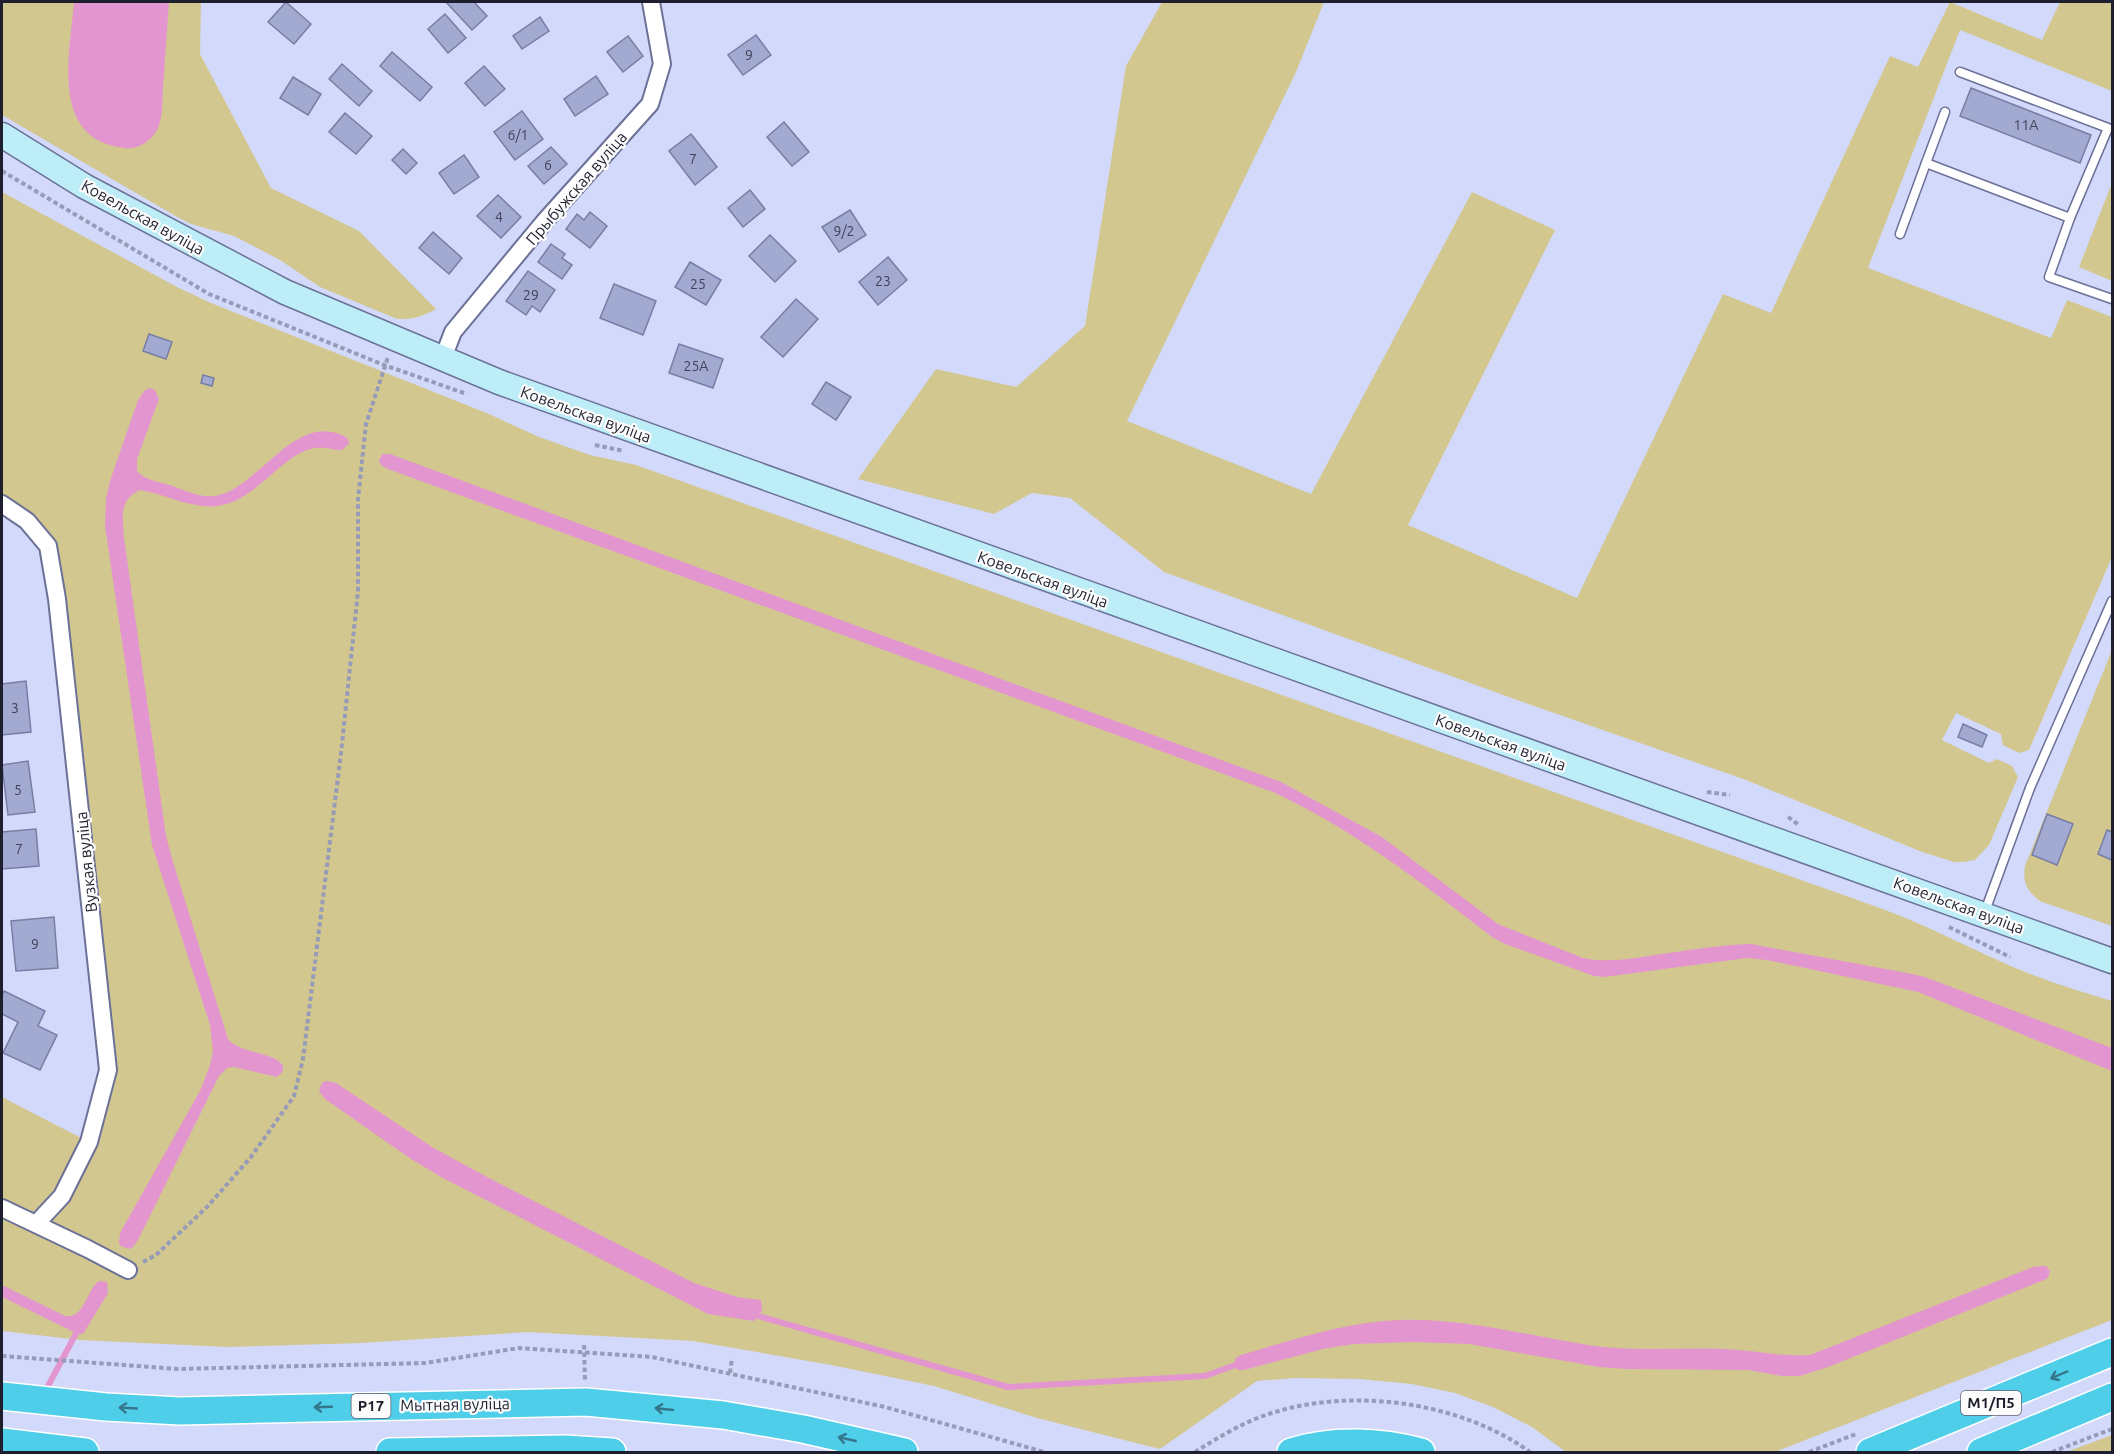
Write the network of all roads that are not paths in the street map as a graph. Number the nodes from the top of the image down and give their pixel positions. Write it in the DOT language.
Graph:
graph roads {
  1 [pos="651,2"];
  2 [pos="1960,72"];
  3 [pos="1945,112"];
  4 [pos="2,135"];
  5 [pos="1926,163"];
  6 [pos="2070,218"];
  7 [pos="1900,234"];
  8 [pos="2112,299"];
  9 [pos="442,358"];
  10 [pos="2,504"];
  11 [pos="2112,601"];
  12 [pos="1984,914"];
  13 [pos="2112,961"];
  14 [pos="2,1208"];
  15 [pos="36,1224"];
  16 [pos="128,1270"];
  17 [pos="2112,1352"];
  18 [pos="2,1396"];
  19 [pos="2112,1397"];
  20 [pos="2,1442"];
  21 [pos="85,1452"];
  22 [pos="390,1452"];
  23 [pos="612,1452"];
  24 [pos="904,1452"];
  25 [pos="1291,1452"];
  26 [pos="1421,1452"];
  27 [pos="1870,1452"];
  28 [pos="1981,1452"];
  1 -- 9 [label="street, Прыбужская вуліца"];
  2 -- 6 [label="lane"];
  3 -- 5 [label="lane"];
  4 -- 9 [label="main road, Ковельская вуліца"];
  5 -- 6 [label="lane"];
  5 -- 7 [label="lane"];
  6 -- 8 [label="lane"];
  9 -- 12 [label="main road, Ковельская вуліца"];
  10 -- 15 [label="street, Вузкая вуліца"];
  11 -- 12 [label="lane"];
  12 -- 13 [label="main road, Ковельская вуліца"];
  14 -- 15 [label="street"];
  15 -- 16 [label="street"];
  17 -- 27 [label="highway, М1/П5, one-way"];
  24 -- 18 [label="highway, Мытная вуліца / Р17, one-way"];
  19 -- 28 [label="highway, М1/П5"];
  20 -- 21 [label="highway"];
  22 -- 23 [label="highway"];
  25 -- 26 [label="highway"];
}
